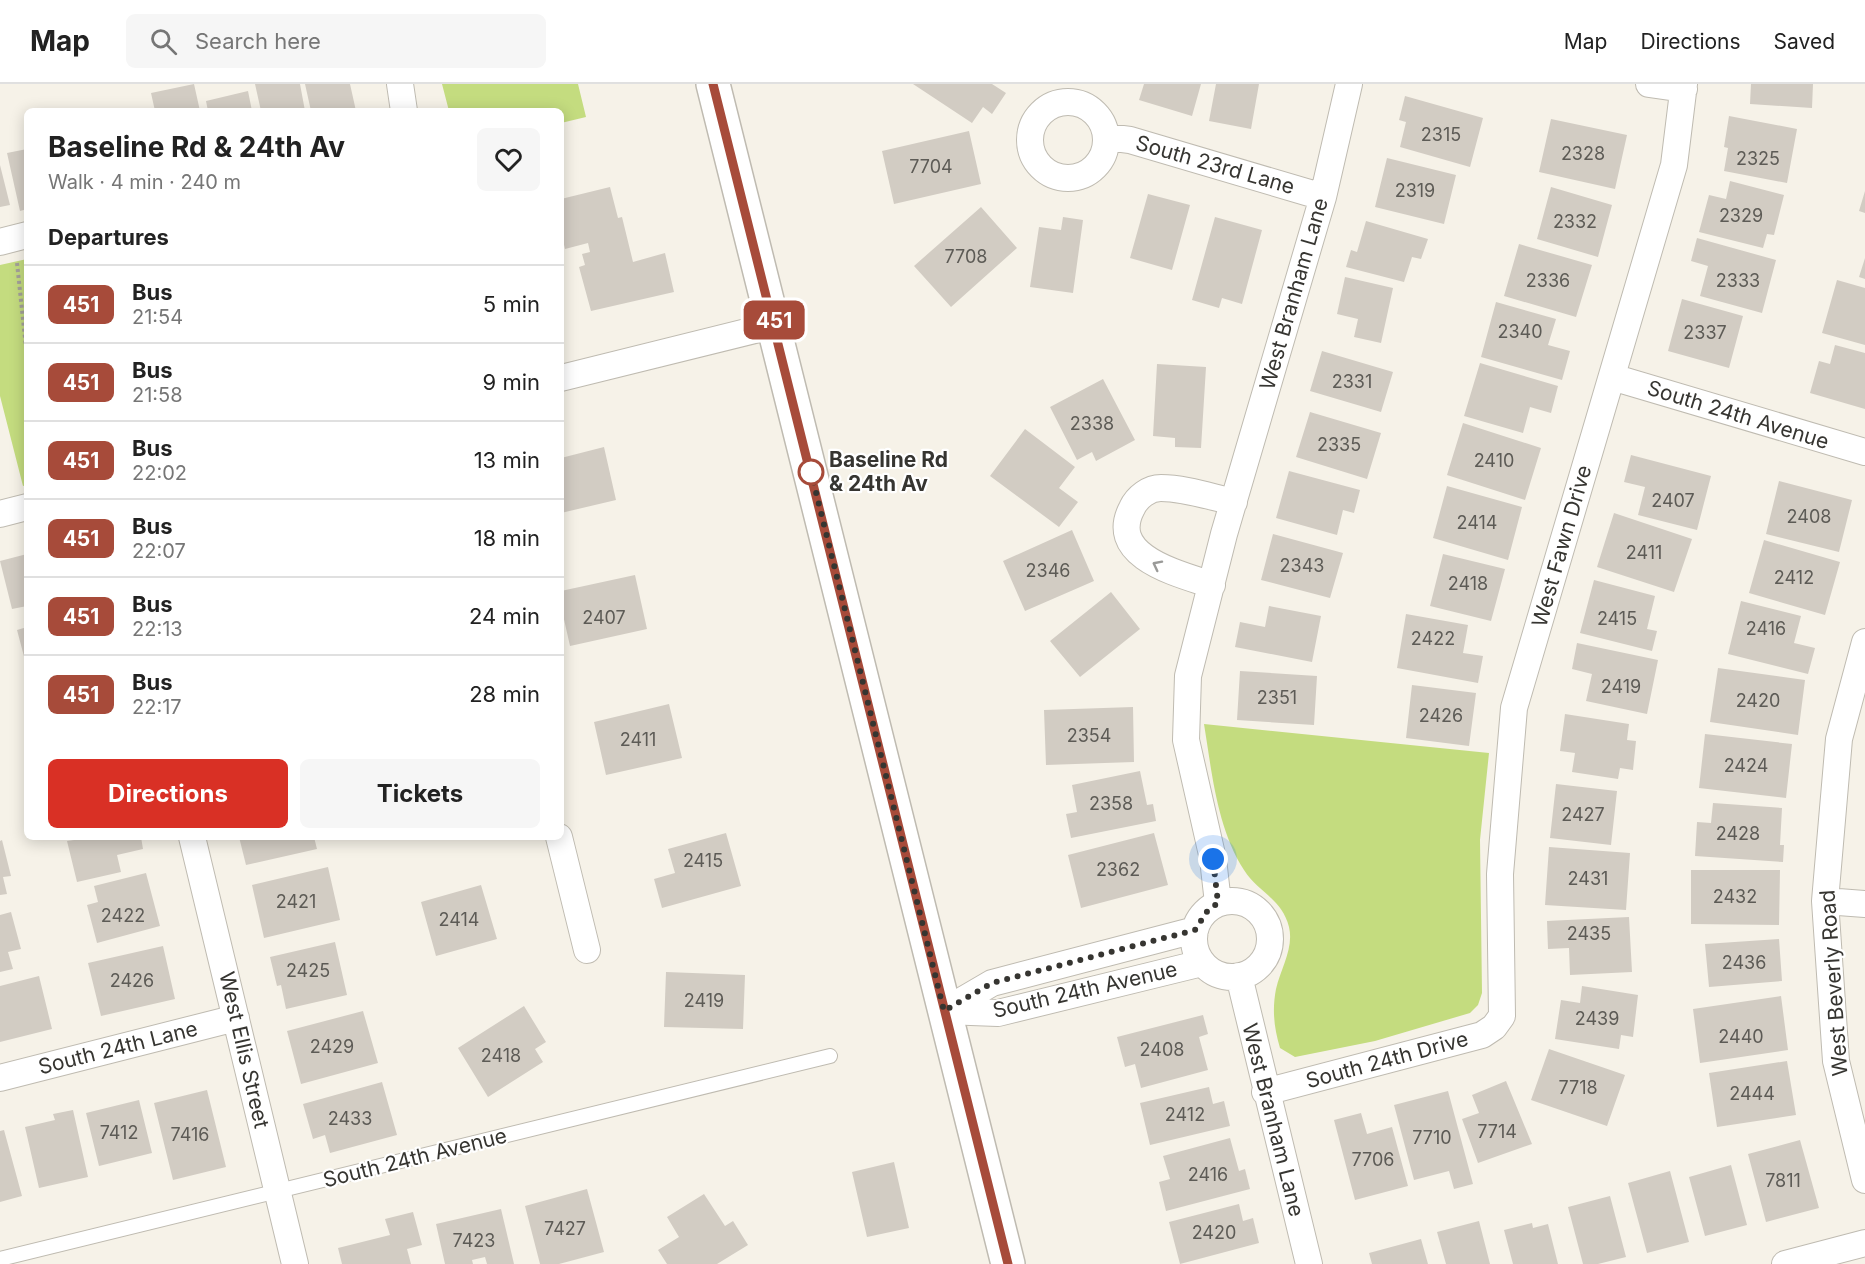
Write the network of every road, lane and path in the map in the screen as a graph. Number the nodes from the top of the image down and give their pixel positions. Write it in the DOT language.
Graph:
graph roads {
  1 [pos="400,84"];
  2 [pos="713,84"];
  3 [pos="1349,84"];
  4 [pos="1649,84"];
  5 [pos="1684,86"];
  6 [pos="404,108"];
  7 [pos="1107,137"];
  8 [pos="1323,197"];
  9 [pos="14,238"];
  10 [pos="775,325"];
  11 [pos="24,330"];
  12 [pos="564,377"];
  13 [pos="1612,377"];
  14 [pos="1865,452"];
  15 [pos="1234,502"];
  16 [pos="24,508"];
  17 [pos="0,514"];
  18 [pos="1212,585"];
  19 [pos="1865,642"];
  20 [pos="193,840"];
  21 [pos="560,840"];
  22 [pos="1825,901"];
  23 [pos="1218,903"];
  24 [pos="1865,904"];
  25 [pos="1195,930"];
  26 [pos="586,950"];
  27 [pos="1202,963"];
  28 [pos="1239,976"];
  29 [pos="944,1011"];
  30 [pos="1502,1016"];
  31 [pos="236,1018"];
  32 [pos="830,1056"];
  33 [pos="0,1078"];
  34 [pos="1265,1092"];
  35 [pos="1865,1180"];
  36 [pos="278,1192"];
  37 [pos="1865,1243"];
  38 [pos="0,1259"];
  39 [pos="295,1264"];
  40 [pos="1008,1264"];
  41 [pos="1309,1264"];
  42 [pos="1785,1264"];
  1 -- 6 [label="street"];
  2 -- 10 [label="main road"];
  3 -- 8 [label="street, West Branham Lane"];
  4 -- 5 [label="street"];
  5 -- 13 [label="street, West Fawn Drive"];
  7 -- 8 [label="street, South 23rd Lane"];
  8 -- 15 [label="street, West Branham Lane"];
  9 -- 11 [label="path"];
  10 -- 12 [label="street"];
  10 -- 29 [label="main road"];
  13 -- 14 [label="street, South 24th Avenue"];
  13 -- 30 [label="street, West Fawn Drive"];
  15 -- 18 [label="street, West Branham Lane"];
  18 -- 15 [label="street, one-way"];
  16 -- 17 [label="street"];
  18 -- 23 [label="street, West Branham Lane"];
  19 -- 22 [label="street, West Beverly Road"];
  20 -- 31 [label="street, West Ellis Street"];
  21 -- 26 [label="street"];
  22 -- 24 [label="street"];
  22 -- 35 [label="street, West Beverly Road"];
  23 -- 25 [label="street"];
  23 -- 28 [label="street"];
  25 -- 27 [label="street"];
  25 -- 29 [label="street, South 24th Avenue"];
  27 -- 28 [label="street"];
  27 -- 29 [label="street, South 24th Avenue"];
  28 -- 34 [label="street, West Branham Lane"];
  29 -- 40 [label="main road"];
  30 -- 34 [label="street, South 24th Drive"];
  31 -- 33 [label="street, South 24th Lane"];
  31 -- 36 [label="street, West Ellis Street"];
  32 -- 36 [label="lane, South 24th Avenue"];
  34 -- 41 [label="street, West Branham Lane"];
  36 -- 38 [label="lane, South 24th Avenue"];
  36 -- 39 [label="street, West Ellis Street"];
  37 -- 42 [label="street"];
}
